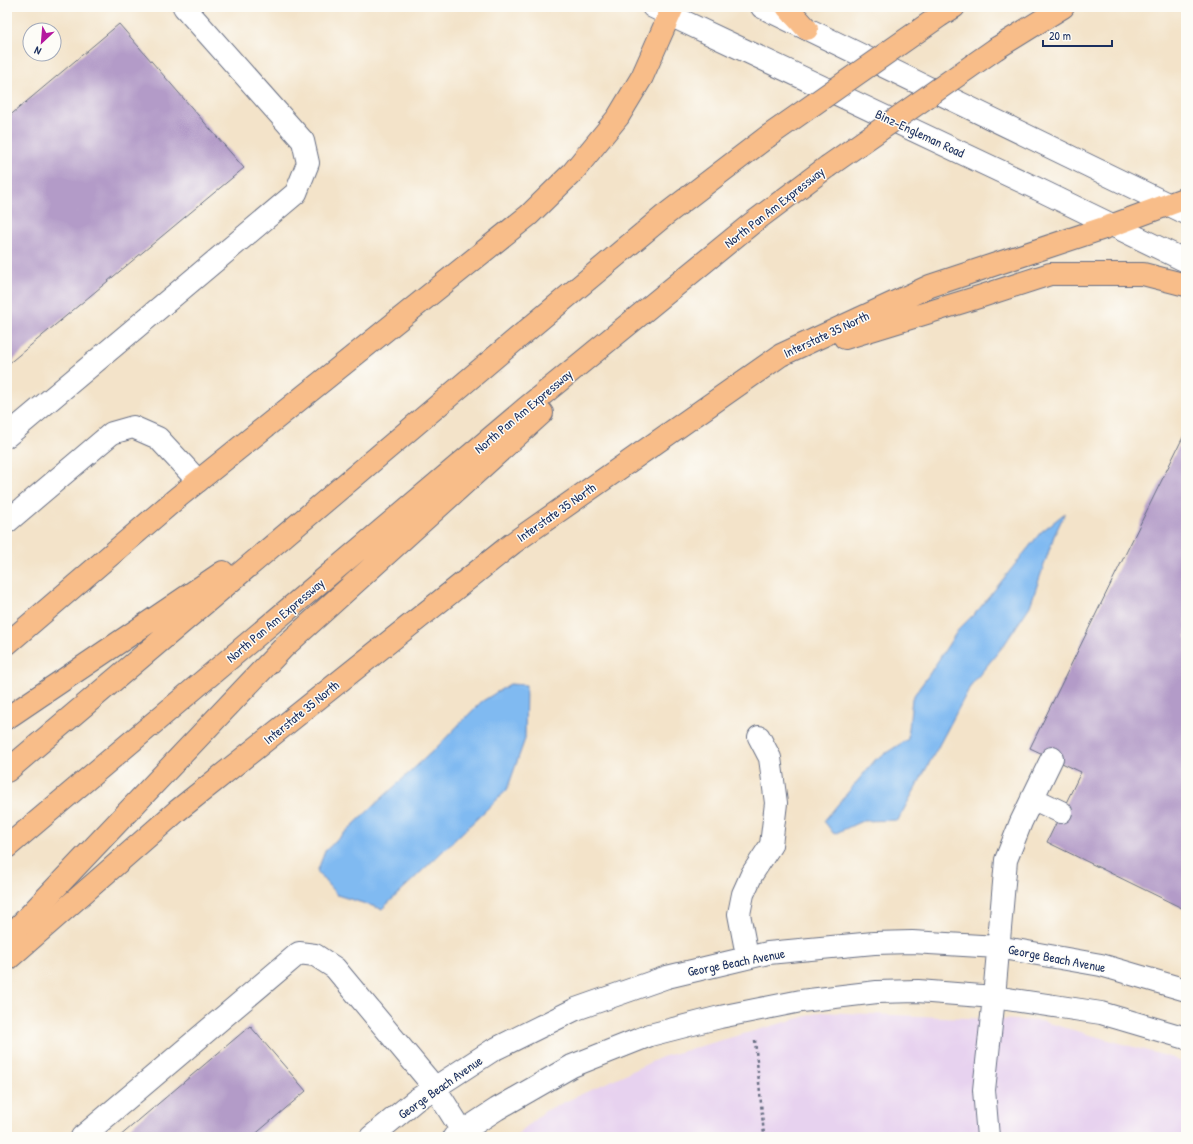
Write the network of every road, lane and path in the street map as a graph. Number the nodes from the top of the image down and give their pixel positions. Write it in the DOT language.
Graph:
graph roads {
  1 [pos="184,7"];
  2 [pos="762,7"];
  3 [pos="787,7"];
  4 [pos="1062,7"];
  5 [pos="665,10"];
  6 [pos="947,11"];
  7 [pos="807,29"];
  8 [pos="1176,201"];
  9 [pos="1186,213"];
  10 [pos="751,224"];
  11 [pos="1113,225"];
  12 [pos="1186,261"];
  13 [pos="1186,285"];
  14 [pos="775,359"];
  15 [pos="7,436"];
  16 [pos="198,481"];
  17 [pos="318,508"];
  18 [pos="7,522"];
  19 [pos="7,644"];
  20 [pos="7,718"];
  21 [pos="758,737"];
  22 [pos="1052,758"];
  23 [pos="7,771"];
  24 [pos="1032,798"];
  25 [pos="1061,812"];
  26 [pos="7,848"];
  27 [pos="7,939"];
  28 [pos="745,945"];
  29 [pos="998,947"];
  30 [pos="7,960"];
  31 [pos="1186,990"];
  32 [pos="994,997"];
  33 [pos="1186,1038"];
  34 [pos="755,1040"];
  35 [pos="435,1088"];
  36 [pos="461,1135"];
  37 [pos="764,1135"];
  38 [pos="82,1137"];
  39 [pos="371,1137"];
  40 [pos="988,1137"];
  1 -- 15 [label="street"];
  2 -- 7 [label="street"];
  3 -- 7 [label="main road"];
  4 -- 10 [label="main road, North Pan Am Expressway, bridge"];
  5 -- 11 [label="street, Binz-Engleman Road"];
  5 -- 16 [label="main road"];
  6 -- 17 [label="main road, bridge"];
  7 -- 8 [label="street"];
  8 -- 9 [label="street"];
  8 -- 11 [label="main road, Interstate 35 North"];
  10 -- 26 [label="main road, North Pan Am Expressway"];
  10 -- 27 [label="main road"];
  11 -- 12 [label="street, Binz-Engleman Road"];
  11 -- 14 [label="main road, Interstate 35 North"];
  13 -- 14 [label="main road"];
  14 -- 30 [label="main road, Interstate 35 North"];
  16 -- 18 [label="street"];
  16 -- 19 [label="main road"];
  17 -- 20 [label="main road"];
  17 -- 23 [label="main road"];
  21 -- 28 [label="street"];
  22 -- 24 [label="street"];
  24 -- 25 [label="street"];
  24 -- 29 [label="street"];
  29 -- 31 [label="street, George Beach Avenue"];
  29 -- 32 [label="street"];
  29 -- 35 [label="street, George Beach Avenue"];
  32 -- 33 [label="street"];
  32 -- 36 [label="street"];
  32 -- 40 [label="street"];
  34 -- 37 [label="path"];
  35 -- 36 [label="street"];
  35 -- 38 [label="street"];
  35 -- 39 [label="street, George Beach Avenue"];
}
